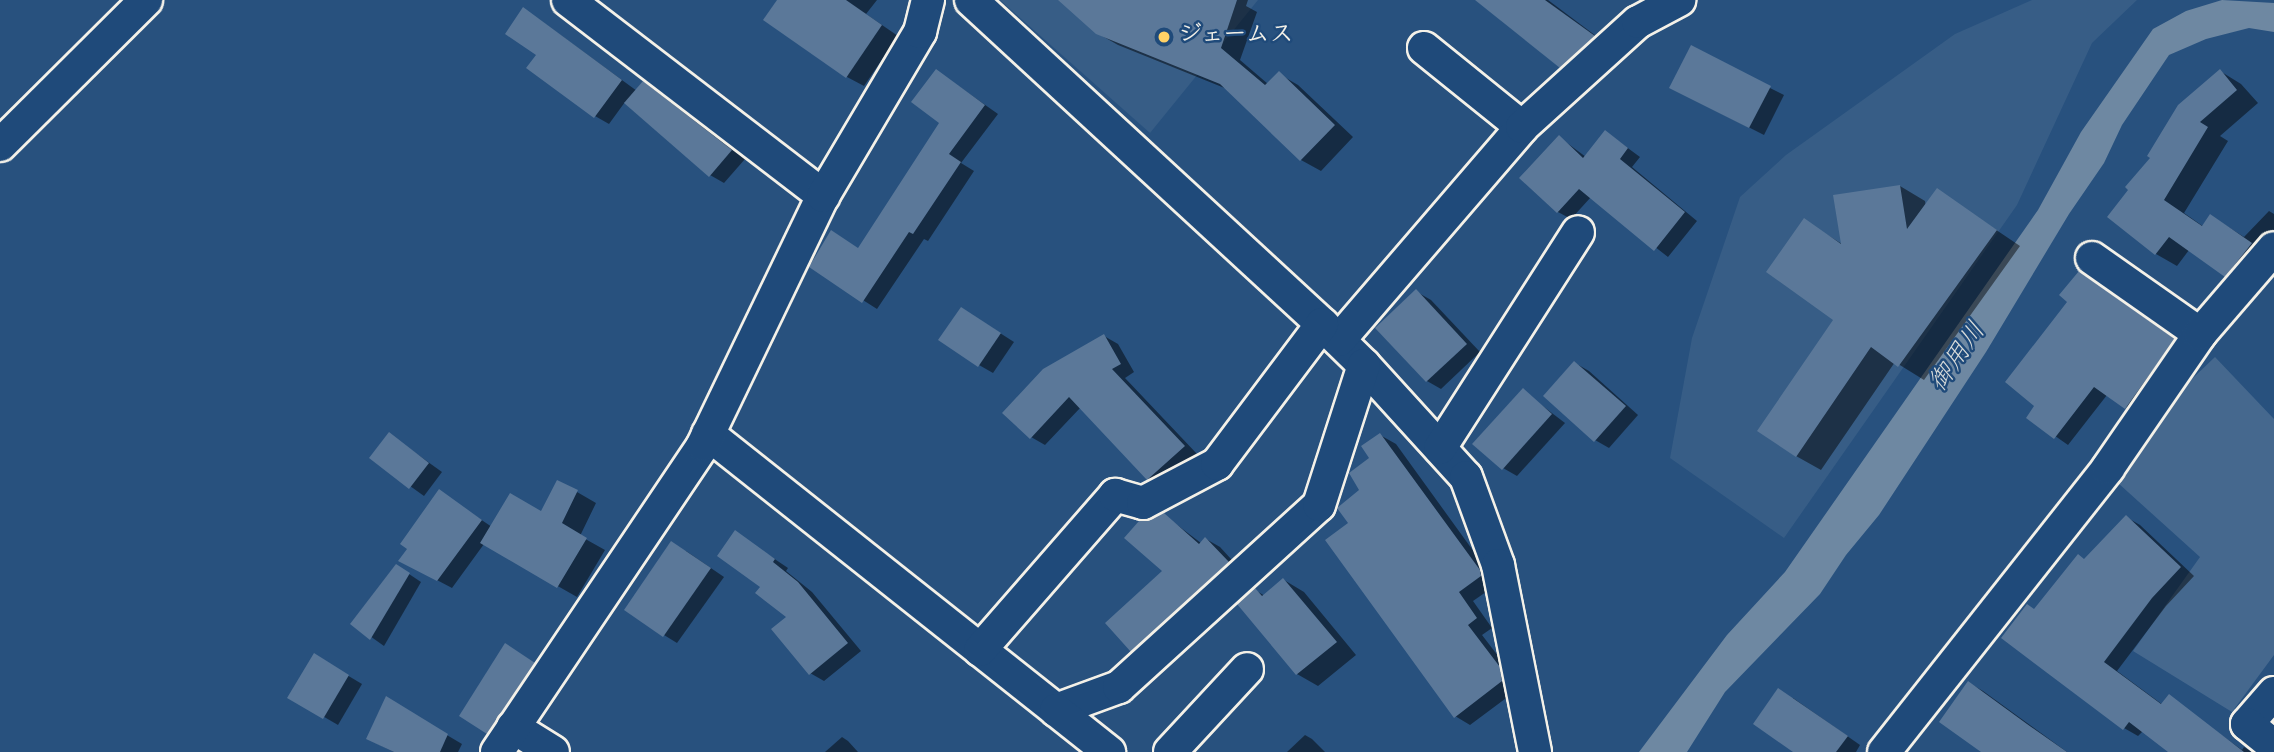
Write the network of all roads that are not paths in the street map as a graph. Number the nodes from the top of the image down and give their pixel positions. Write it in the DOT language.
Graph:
graph roads {
  1 [pos="146,0"];
  2 [pos="568,0"];
  3 [pos="928,0"];
  4 [pos="971,0"];
  5 [pos="1679,0"];
  6 [pos="1424,48"];
  7 [pos="1522,127"];
  8 [pos="0,145"];
  9 [pos="823,196"];
  10 [pos="1578,232"];
  11 [pos="2274,248"];
  12 [pos="2092,258"];
  13 [pos="1330,332"];
  14 [pos="2200,334"];
  15 [pos="1364,365"];
  16 [pos="708,434"];
  17 [pos="1440,448"];
  18 [pos="980,650"];
  19 [pos="1247,669"];
  20 [pos="2274,693"];
  21 [pos="1056,710"];
  22 [pos="505,740"];
  23 [pos="2274,747"];
  24 [pos="553,752"];
  25 [pos="1110,752"];
  26 [pos="1170,752"];
  27 [pos="1535,752"];
  28 [pos="1884,752"];
  1 -- 8 [label="street"];
  2 -- 9 [label="street"];
  3 -- 9 [label="street"];
  4 -- 13 [label="street"];
  5 -- 7 [label="street"];
  6 -- 7 [label="street"];
  7 -- 13 [label="street"];
  9 -- 16 [label="street"];
  10 -- 17 [label="street"];
  11 -- 14 [label="street"];
  12 -- 14 [label="street"];
  13 -- 15 [label="street"];
  13 -- 18 [label="street"];
  14 -- 28 [label="street"];
  15 -- 17 [label="street"];
  15 -- 21 [label="street"];
  16 -- 18 [label="street"];
  16 -- 22 [label="street"];
  17 -- 27 [label="street"];
  18 -- 21 [label="street"];
  19 -- 26 [label="street"];
  20 -- 23 [label="street"];
  21 -- 25 [label="street"];
  22 -- 24 [label="street"];
}
